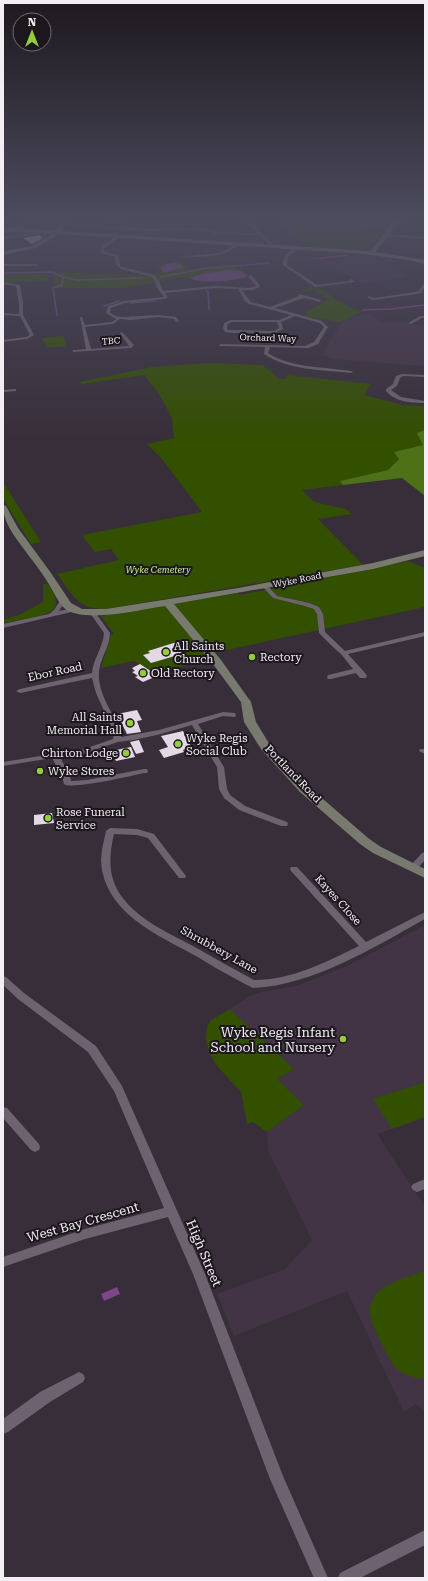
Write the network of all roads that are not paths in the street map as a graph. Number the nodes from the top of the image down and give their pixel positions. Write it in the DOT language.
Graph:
graph roads {
  1 [pos="19,292"];
  2 [pos="163,292"];
  3 [pos="242,292"];
  4 [pos="420,292"];
  5 [pos="297,294"];
  6 [pos="304,296"];
  7 [pos="373,299"];
  8 [pos="320,301"];
  9 [pos="269,309"];
  10 [pos="3,314"];
  11 [pos="21,315"];
  12 [pos="294,315"];
  13 [pos="423,316"];
  14 [pos="81,318"];
  15 [pos="118,319"];
  16 [pos="176,321"];
  17 [pos="279,321"];
  18 [pos="410,324"];
  19 [pos="83,326"];
  20 [pos="122,333"];
  21 [pos="3,341"];
  22 [pos="221,345"];
  23 [pos="268,346"];
  24 [pos="89,350"];
  25 [pos="75,351"];
  26 [pos="351,372"];
  27 [pos="425,376"];
  28 [pos="14,390"];
  29 [pos="3,391"];
  30 [pos="425,402"];
  31 [pos="3,508"];
  32 [pos="425,553"];
  33 [pos="265,586"];
  34 [pos="63,600"];
  35 [pos="168,603"];
  36 [pos="74,610"];
  37 [pos="93,613"];
  38 [pos="45,617"];
  39 [pos="3,626"];
  40 [pos="425,634"];
  41 [pos="344,653"];
  42 [pos="95,675"];
  43 [pos="331,677"];
  44 [pos="20,690"];
  45 [pos="232,714"];
  46 [pos="194,723"];
  47 [pos="117,740"];
  48 [pos="54,756"];
  49 [pos="3,764"];
  50 [pos="144,771"];
  51 [pos="284,824"];
  52 [pos="425,855"];
  53 [pos="294,868"];
  54 [pos="413,868"];
  55 [pos="425,874"];
  56 [pos="182,876"];
  57 [pos="425,915"];
  58 [pos="365,947"];
  59 [pos="3,979"];
  60 [pos="3,1111"];
  61 [pos="35,1147"];
  62 [pos="171,1211"];
  63 [pos="3,1262"];
  64 [pos="79,1378"];
  65 [pos="3,1427"];
  66 [pos="425,1537"];
  67 [pos="321,1578"];
  68 [pos="345,1578"];
  1 -- 11 [label="street"];
  2 -- 15 [label="street"];
  3 -- 9 [label="street, Orchard Way"];
  4 -- 7 [label="street"];
  5 -- 6 [label="street"];
  6 -- 8 [label="street"];
  6 -- 9 [label="street"];
  9 -- 12 [label="street, Orchard Way"];
  10 -- 11 [label="street"];
  11 -- 21 [label="street"];
  12 -- 17 [label="street"];
  12 -- 23 [label="street, Orchard Way"];
  13 -- 18 [label="street"];
  14 -- 19 [label="street"];
  15 -- 16 [label="street"];
  15 -- 19 [label="street"];
  17 -- 17 [label="street"];
  19 -- 24 [label="street"];
  20 -- 24 [label="street, TBC"];
  22 -- 23 [label="street, Orchard Way"];
  23 -- 26 [label="street"];
  24 -- 25 [label="street, TBC"];
  27 -- 30 [label="street"];
  28 -- 29 [label="street"];
  31 -- 34 [label="main road"];
  32 -- 33 [label="main road, Wyke Road"];
  33 -- 35 [label="main road, Wyke Road"];
  33 -- 41 [label="street"];
  34 -- 36 [label="main road"];
  34 -- 38 [label="street"];
  35 -- 37 [label="main road, Wyke Road"];
  35 -- 54 [label="main road, Portland Road"];
  36 -- 37 [label="main road, Wyke Road"];
  36 -- 38 [label="street"];
  37 -- 42 [label="street"];
  38 -- 39 [label="street"];
  40 -- 41 [label="street"];
  41 -- 43 [label="street"];
  42 -- 44 [label="street, Ebor Road"];
  42 -- 47 [label="street"];
  45 -- 46 [label="street"];
  46 -- 47 [label="street"];
  46 -- 51 [label="street"];
  47 -- 48 [label="street"];
  48 -- 49 [label="street"];
  48 -- 50 [label="street"];
  52 -- 54 [label="street"];
  53 -- 58 [label="street, Kayes Close"];
  54 -- 55 [label="main road, Portland Road"];
  56 -- 58 [label="street, Shrubbery Lane"];
  57 -- 58 [label="street, Shrubbery Lane"];
  59 -- 62 [label="street, High Street"];
  60 -- 61 [label="street"];
  62 -- 63 [label="street, West Bay Crescent"];
  62 -- 67 [label="street, High Street"];
  64 -- 65 [label="street"];
  66 -- 68 [label="street"];
}
